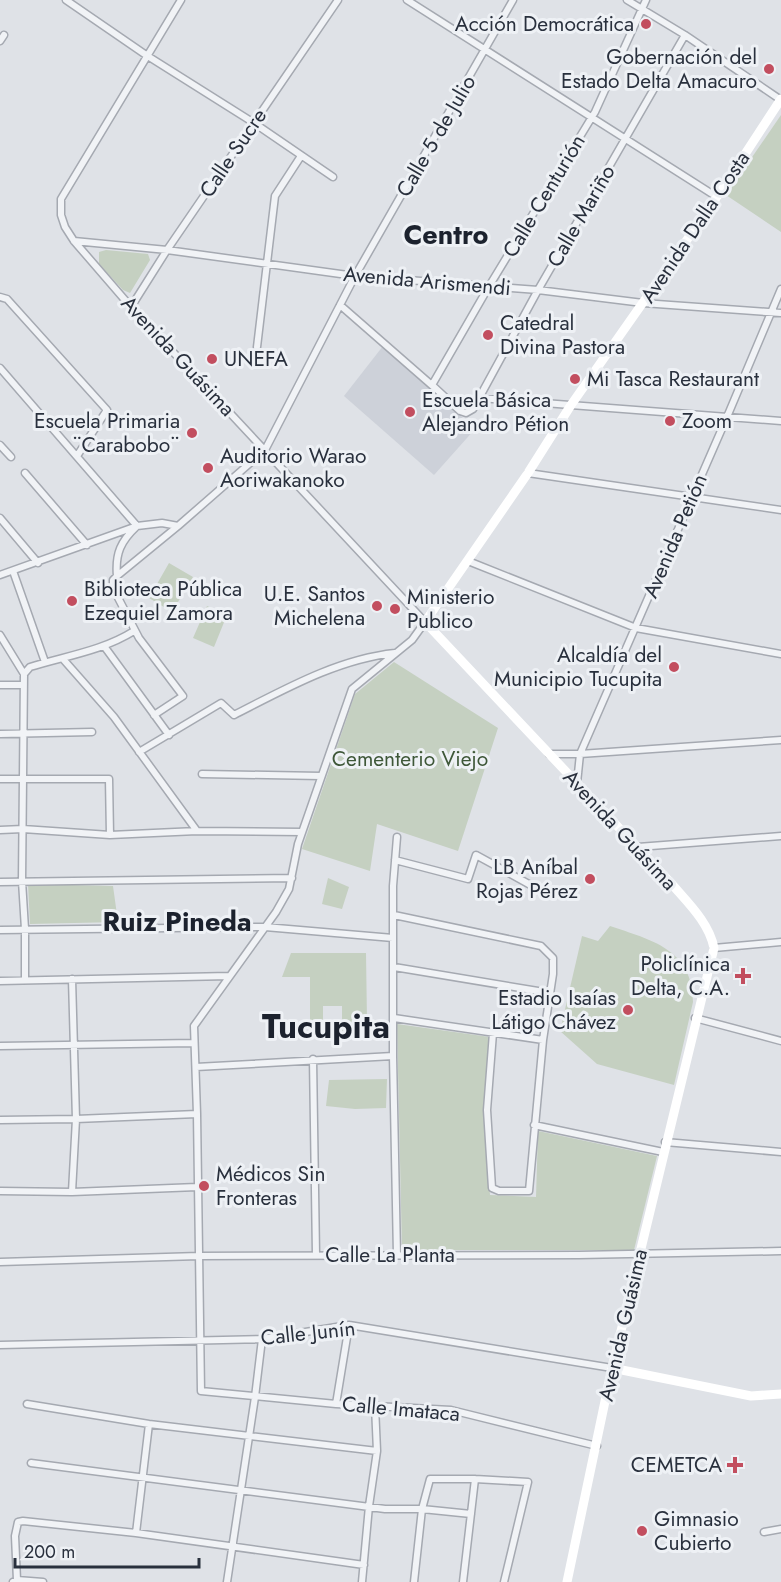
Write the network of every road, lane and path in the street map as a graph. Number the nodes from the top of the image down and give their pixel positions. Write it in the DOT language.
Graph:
graph roads {
  1 [pos="66,0"];
  2 [pos="181,0"];
  3 [pos="338,0"];
  4 [pos="407,0"];
  5 [pos="513,0"];
  6 [pos="627,0"];
  7 [pos="645,0"];
  8 [pos="641,9"];
  9 [pos="685,36"];
  10 [pos="485,49"];
  11 [pos="146,55"];
  12 [pos="781,100"];
  13 [pos="592,118"];
  14 [pos="254,123"];
  15 [pos="625,138"];
  16 [pos="301,156"];
  17 [pos="333,177"];
  18 [pos="717,197"];
  19 [pos="74,241"];
  20 [pos="167,250"];
  21 [pos="268,264"];
  22 [pos="355,276"];
  23 [pos="488,288"];
  24 [pos="781,289"];
  25 [pos="538,290"];
  26 [pos="0,297"];
  27 [pos="644,303"];
  28 [pos="340,305"];
  29 [pos="131,307"];
  30 [pos="771,312"];
  31 [pos="781,313"];
  32 [pos="257,347"];
  33 [pos="1,372"];
  34 [pos="432,386"];
  35 [pos="479,398"];
  36 [pos="571,405"];
  37 [pos="728,417"];
  38 [pos="781,421"];
  39 [pos="0,445"];
  40 [pos="264,450"];
  41 [pos="77,456"];
  42 [pos="11,457"];
  43 [pos="25,473"];
  44 [pos="528,473"];
  45 [pos="692,496"];
  46 [pos="781,510"];
  47 [pos="0,518"];
  48 [pos="137,526"];
  49 [pos="178,526"];
  50 [pos="87,545"];
  51 [pos="468,561"];
  52 [pos="38,563"];
  53 [pos="13,571"];
  54 [pos="0,575"];
  55 [pos="117,576"];
  56 [pos="424,622"];
  57 [pos="636,628"];
  58 [pos="134,631"];
  59 [pos="0,635"];
  60 [pos="104,646"];
  61 [pos="397,653"];
  62 [pos="781,654"];
  63 [pos="63,659"];
  64 [pos="45,662"];
  65 [pos="24,674"];
  66 [pos="0,685"];
  67 [pos="23,685"];
  68 [pos="154,715"];
  69 [pos="92,732"];
  70 [pos="0,734"];
  71 [pos="23,734"];
  72 [pos="169,735"];
  73 [pos="781,740"];
  74 [pos="139,752"];
  75 [pos="580,753"];
  76 [pos="549,754"];
  77 [pos="202,774"];
  78 [pos="321,776"];
  79 [pos="24,778"];
  80 [pos="0,779"];
  81 [pos="577,784"];
  82 [pos="23,829"];
  83 [pos="0,830"];
  84 [pos="197,831"];
  85 [pos="302,832"];
  86 [pos="110,835"];
  87 [pos="781,836"];
  88 [pos="397,837"];
  89 [pos="638,847"];
  90 [pos="395,861"];
  91 [pos="292,878"];
  92 [pos="22,881"];
  93 [pos="0,882"];
  94 [pos="536,888"];
  95 [pos="394,915"];
  96 [pos="265,927"];
  97 [pos="26,929"];
  98 [pos="0,930"];
  99 [pos="393,938"];
  100 [pos="781,942"];
  101 [pos="714,948"];
  102 [pos="394,967"];
  103 [pos="229,976"];
  104 [pos="72,978"];
  105 [pos="25,980"];
  106 [pos="0,981"];
  107 [pos="550,993"];
  108 [pos="394,1018"];
  109 [pos="695,1018"];
  110 [pos="494,1032"];
  111 [pos="543,1040"];
  112 [pos="781,1041"];
  113 [pos="194,1043"];
  114 [pos="73,1044"];
  115 [pos="0,1046"];
  116 [pos="393,1056"];
  117 [pos="313,1059"];
  118 [pos="196,1067"];
  119 [pos="197,1114"];
  120 [pos="76,1119"];
  121 [pos="0,1120"];
  122 [pos="534,1125"];
  123 [pos="666,1142"];
  124 [pos="663,1152"];
  125 [pos="781,1152"];
  126 [pos="197,1187"];
  127 [pos="0,1191"];
  128 [pos="72,1192"];
  129 [pos="781,1251"];
  130 [pos="639,1254"];
  131 [pos="316,1255"];
  132 [pos="397,1255"];
  133 [pos="200,1256"];
  134 [pos="0,1262"];
  135 [pos="349,1325"];
  136 [pos="262,1339"];
  137 [pos="201,1340"];
  138 [pos="0,1346"];
  139 [pos="612,1368"];
  140 [pos="781,1394"];
  141 [pos="255,1397"];
  142 [pos="27,1404"];
  143 [pos="336,1404"];
  144 [pos="375,1406"];
  145 [pos="149,1424"];
  146 [pos="249,1436"];
  147 [pos="597,1446"];
  148 [pos="377,1451"];
  149 [pos="31,1464"];
  150 [pos="142,1478"];
  151 [pos="475,1479"];
  152 [pos="240,1491"];
  153 [pos="369,1506"];
  154 [pos="422,1509"];
  155 [pos="471,1514"];
  156 [pos="781,1528"];
  157 [pos="764,1532"];
  158 [pos="136,1533"];
  159 [pos="232,1546"];
  160 [pos="364,1565"];
  161 [pos="15,1581"];
  162 [pos="42,1582"];
  163 [pos="227,1582"];
  164 [pos="362,1582"];
  165 [pos="414,1582"];
  166 [pos="463,1582"];
  167 [pos="504,1582"];
  168 [pos="567,1582"];
  1 -- 11 [label="street"];
  2 -- 11 [label="street, Avenida Guásima"];
  3 -- 14 [label="street, Calle Sucre"];
  4 -- 10 [label="street"];
  5 -- 10 [label="street, Calle 5 de Julio"];
  6 -- 8 [label="street"];
  7 -- 8 [label="street, Calle Centurión"];
  8 -- 9 [label="street"];
  8 -- 13 [label="street, Calle Centurión"];
  9 -- 12 [label="street"];
  9 -- 15 [label="street, Calle Mariño"];
  10 -- 13 [label="street"];
  10 -- 22 [label="street, Calle 5 de Julio"];
  11 -- 14 [label="street"];
  11 -- 19 [label="street, Avenida Guásima"];
  12 -- 18 [label="main road, Avenida Dalla Costa"];
  13 -- 15 [label="street"];
  13 -- 23 [label="street, Calle Centurión"];
  14 -- 16 [label="street"];
  14 -- 20 [label="street, Calle Sucre"];
  15 -- 18 [label="street"];
  15 -- 25 [label="street, Calle Mariño"];
  16 -- 17 [label="street"];
  16 -- 21 [label="street"];
  18 -- 27 [label="main road, Avenida Dalla Costa"];
  19 -- 20 [label="street, Avenida Arismendi"];
  19 -- 29 [label="street, Avenida Guásima"];
  20 -- 21 [label="street, Avenida Arismendi"];
  20 -- 29 [label="street, Calle Sucre"];
  21 -- 22 [label="street, Avenida Arismendi"];
  21 -- 32 [label="street"];
  22 -- 23 [label="street, Avenida Arismendi"];
  22 -- 28 [label="street, Calle 5 de Julio"];
  23 -- 25 [label="street, Avenida Arismendi"];
  23 -- 34 [label="street, Calle Centurión"];
  24 -- 30 [label="street, Avenida Petión"];
  25 -- 27 [label="street, Avenida Arismendi"];
  25 -- 35 [label="street, Calle Mariño"];
  26 -- 41 [label="street"];
  27 -- 30 [label="street, Avenida Arismendi"];
  27 -- 36 [label="main road, Avenida Dalla Costa"];
  28 -- 34 [label="street"];
  28 -- 40 [label="street, Calle 5 de Julio"];
  29 -- 40 [label="street, Avenida Guásima"];
  30 -- 31 [label="street, Avenida Arismendi"];
  30 -- 37 [label="street, Avenida Petión"];
  33 -- 41 [label="street"];
  34 -- 35 [label="street"];
  35 -- 36 [label="street"];
  36 -- 37 [label="street"];
  36 -- 44 [label="main road, Avenida Dalla Costa"];
  37 -- 38 [label="street"];
  37 -- 45 [label="street, Avenida Petión"];
  39 -- 42 [label="street"];
  40 -- 49 [label="street, Calle 5 de Julio"];
  40 -- 56 [label="street, Avenida Guásima"];
  41 -- 48 [label="street"];
  43 -- 50 [label="street"];
  44 -- 45 [label="street"];
  44 -- 51 [label="main road, Avenida Dalla Costa"];
  45 -- 46 [label="street"];
  45 -- 57 [label="street, Avenida Petión"];
  47 -- 52 [label="street"];
  48 -- 49 [label="street"];
  48 -- 50 [label="street"];
  48 -- 55 [label="street"];
  49 -- 55 [label="street, Calle 5 de Julio"];
  50 -- 52 [label="street"];
  51 -- 56 [label="main road, Avenida Dalla Costa"];
  51 -- 57 [label="street"];
  52 -- 53 [label="street"];
  53 -- 54 [label="street"];
  53 -- 64 [label="street"];
  55 -- 58 [label="street"];
  56 -- 61 [label="street"];
  56 -- 76 [label="main road, Avenida Guásima"];
  57 -- 62 [label="street"];
  57 -- 75 [label="street, Avenida Petión"];
  58 -- 60 [label="street"];
  58 -- 68 [label="street"];
  59 -- 65 [label="street"];
  60 -- 63 [label="street"];
  60 -- 68 [label="street"];
  61 -- 72 [label="street"];
  61 -- 78 [label="street"];
  63 -- 64 [label="street"];
  63 -- 74 [label="street"];
  64 -- 65 [label="street"];
  65 -- 67 [label="street"];
  66 -- 67 [label="street"];
  67 -- 71 [label="street"];
  68 -- 72 [label="street"];
  69 -- 71 [label="street"];
  70 -- 71 [label="street"];
  71 -- 79 [label="street"];
  72 -- 74 [label="street"];
  73 -- 75 [label="street"];
  74 -- 84 [label="street"];
  75 -- 76 [label="street"];
  75 -- 81 [label="street, Avenida Petión"];
  76 -- 81 [label="main road, Avenida Guásima"];
  77 -- 78 [label="street"];
  78 -- 85 [label="street"];
  79 -- 80 [label="street"];
  79 -- 82 [label="street"];
  79 -- 86 [label="street"];
  81 -- 89 [label="main road, Avenida Guásima"];
  82 -- 83 [label="street"];
  82 -- 86 [label="street"];
  82 -- 92 [label="street"];
  84 -- 85 [label="street"];
  84 -- 86 [label="street"];
  85 -- 91 [label="street"];
  87 -- 89 [label="street"];
  88 -- 90 [label="street"];
  89 -- 101 [label="main road, Avenida Guásima"];
  90 -- 94 [label="street"];
  90 -- 95 [label="street"];
  91 -- 92 [label="street"];
  91 -- 96 [label="street"];
  92 -- 93 [label="street"];
  92 -- 97 [label="street"];
  95 -- 99 [label="street"];
  95 -- 107 [label="street"];
  96 -- 97 [label="street"];
  96 -- 99 [label="street"];
  96 -- 103 [label="street"];
  97 -- 98 [label="street"];
  97 -- 105 [label="street"];
  99 -- 102 [label="street"];
  100 -- 101 [label="street"];
  101 -- 109 [label="main road, Avenida Guásima"];
  102 -- 107 [label="street"];
  102 -- 108 [label="street"];
  103 -- 104 [label="street"];
  103 -- 113 [label="street"];
  104 -- 105 [label="street"];
  104 -- 114 [label="street"];
  105 -- 106 [label="street"];
  107 -- 111 [label="street"];
  108 -- 110 [label="street"];
  108 -- 116 [label="street"];
  109 -- 112 [label="street"];
  109 -- 123 [label="main road, Avenida Guásima"];
  110 -- 111 [label="street"];
  110 -- 122 [label="street"];
  111 -- 122 [label="street"];
  113 -- 114 [label="street"];
  113 -- 118 [label="street"];
  114 -- 115 [label="street"];
  114 -- 120 [label="street"];
  116 -- 117 [label="street"];
  116 -- 132 [label="street"];
  117 -- 118 [label="street"];
  117 -- 131 [label="street"];
  118 -- 119 [label="street"];
  119 -- 120 [label="street"];
  119 -- 126 [label="street"];
  120 -- 121 [label="street"];
  120 -- 128 [label="street"];
  122 -- 124 [label="street"];
  123 -- 124 [label="main road, Avenida Guásima"];
  123 -- 125 [label="street"];
  124 -- 130 [label="main road, Avenida Guásima"];
  126 -- 128 [label="street"];
  126 -- 133 [label="street"];
  127 -- 128 [label="street"];
  129 -- 130 [label="street, Calle La Planta"];
  130 -- 132 [label="street, Calle La Planta"];
  130 -- 139 [label="main road, Avenida Guásima"];
  131 -- 132 [label="street, Calle La Planta"];
  131 -- 133 [label="street, Calle La Planta"];
  133 -- 134 [label="street, Calle La Planta"];
  133 -- 137 [label="street"];
  135 -- 136 [label="street, Calle Junín"];
  135 -- 139 [label="street, Calle Junín"];
  135 -- 143 [label="street"];
  136 -- 137 [label="street, Calle Junín"];
  136 -- 141 [label="street"];
  137 -- 138 [label="street, Calle Junín"];
  137 -- 141 [label="street, Calle Imataca"];
  139 -- 140 [label="main road"];
  139 -- 147 [label="main road, Avenida Guásima"];
  141 -- 143 [label="street, Calle Imataca"];
  141 -- 146 [label="street"];
  142 -- 145 [label="street"];
  143 -- 144 [label="street, Calle Imataca"];
  144 -- 147 [label="street, Calle Imataca"];
  144 -- 148 [label="street"];
  145 -- 146 [label="street"];
  145 -- 150 [label="street"];
  146 -- 148 [label="street"];
  146 -- 152 [label="street"];
  147 -- 168 [label="main road, Avenida Guásima"];
  148 -- 153 [label="street"];
  149 -- 150 [label="street"];
  150 -- 152 [label="street"];
  150 -- 158 [label="street"];
  151 -- 154 [label="street"];
  151 -- 155 [label="street"];
  151 -- 167 [label="street"];
  152 -- 153 [label="street"];
  152 -- 159 [label="street"];
  153 -- 154 [label="street"];
  153 -- 160 [label="street"];
  154 -- 155 [label="street"];
  154 -- 165 [label="street"];
  155 -- 166 [label="street"];
  156 -- 157 [label="street"];
  158 -- 159 [label="street"];
  158 -- 161 [label="street"];
  159 -- 160 [label="street"];
  159 -- 163 [label="street"];
  160 -- 164 [label="street"];
  161 -- 162 [label="street"];
}
